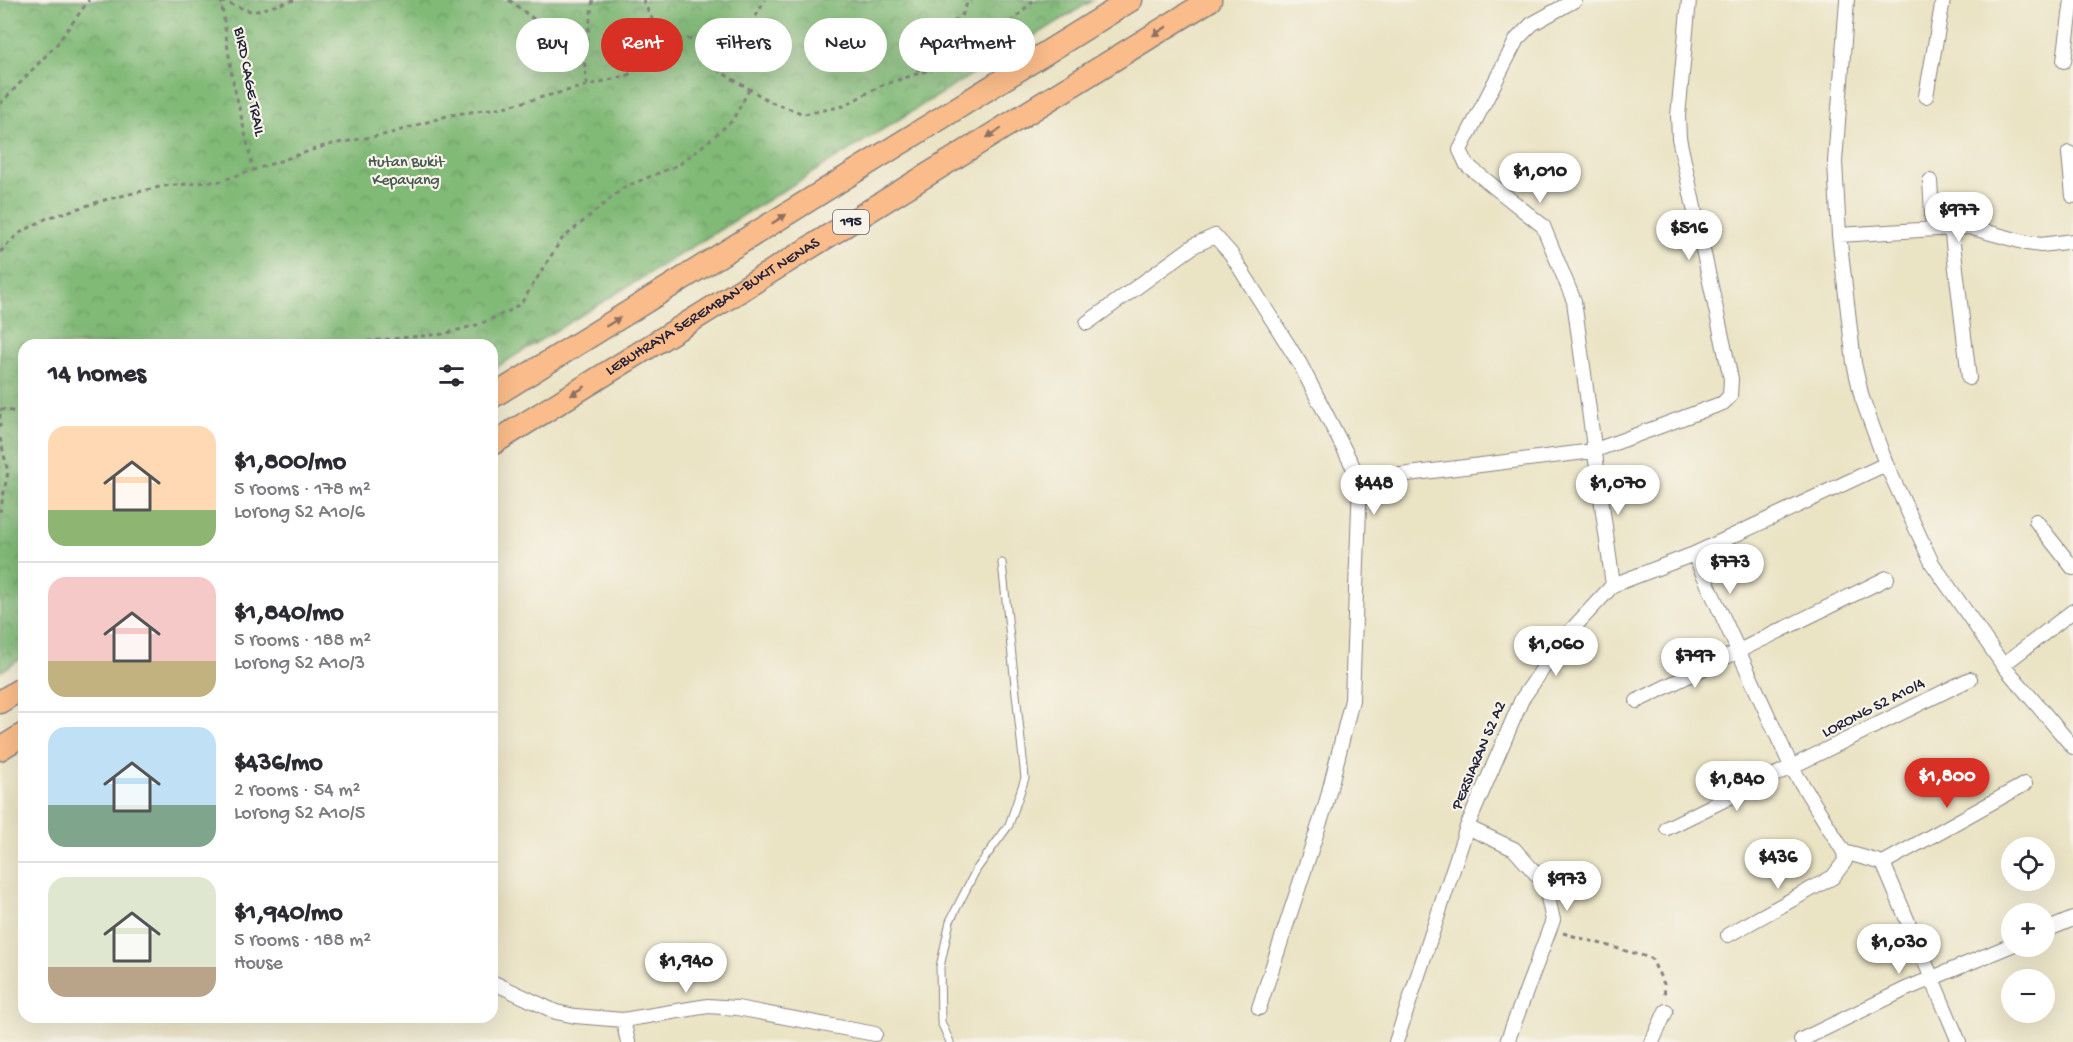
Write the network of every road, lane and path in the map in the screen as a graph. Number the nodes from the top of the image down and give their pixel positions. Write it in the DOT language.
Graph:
graph roads {
  1 [pos="89,0"];
  2 [pos="221,0"];
  3 [pos="294,0"];
  4 [pos="509,0"];
  5 [pos="593,0"];
  6 [pos="643,0"];
  7 [pos="765,0"];
  8 [pos="971,0"];
  9 [pos="1034,0"];
  10 [pos="1131,0"];
  11 [pos="1210,0"];
  12 [pos="1575,0"];
  13 [pos="1689,0"];
  14 [pos="1847,0"];
  15 [pos="1943,0"];
  16 [pos="2072,0"];
  17 [pos="532,18"];
  18 [pos="652,18"];
  19 [pos="755,18"];
  20 [pos="958,18"];
  21 [pos="1015,18"];
  22 [pos="589,26"];
  23 [pos="2064,61"];
  24 [pos="586,72"];
  25 [pos="632,72"];
  26 [pos="721,72"];
  27 [pos="916,72"];
  28 [pos="587,85"];
  29 [pos="749,89"];
  30 [pos="1926,96"];
  31 [pos="0,104"];
  32 [pos="2069,153"];
  33 [pos="254,168"];
  34 [pos="1930,181"];
  35 [pos="2073,196"];
  36 [pos="1952,227"];
  37 [pos="1934,228"];
  38 [pos="1839,235"];
  39 [pos="2073,242"];
  40 [pos="0,252"];
  41 [pos="1087,323"];
  42 [pos="390,339"];
  43 [pos="1969,378"];
  44 [pos="498,393"];
  45 [pos="0,409"];
  46 [pos="18,412"];
  47 [pos="0,414"];
  48 [pos="0,427"];
  49 [pos="0,438"];
  50 [pos="498,440"];
  51 [pos="1593,451"];
  52 [pos="1886,464"];
  53 [pos="1360,480"];
  54 [pos="0,512"];
  55 [pos="2036,521"];
  56 [pos="1694,554"];
  57 [pos="1002,564"];
  58 [pos="2073,568"];
  59 [pos="1887,578"];
  60 [pos="1613,585"];
  61 [pos="2073,611"];
  62 [pos="1738,650"];
  63 [pos="2003,665"];
  64 [pos="1970,679"];
  65 [pos="18,691"];
  66 [pos="1637,701"];
  67 [pos="0,702"];
  68 [pos="18,738"];
  69 [pos="2073,747"];
  70 [pos="0,748"];
  71 [pos="1792,768"];
  72 [pos="2025,784"];
  73 [pos="1467,827"];
  74 [pos="1667,828"];
  75 [pos="1845,852"];
  76 [pos="1883,863"];
  77 [pos="2073,920"];
  78 [pos="2055,927"];
  79 [pos="1550,929"];
  80 [pos="1728,935"];
  81 [pos="2001,949"];
  82 [pos="1931,978"];
  83 [pos="498,985"];
  84 [pos="1259,1008"];
  85 [pos="1666,1011"];
  86 [pos="623,1020"];
  87 [pos="875,1034"];
  88 [pos="1801,1040"];
  89 [pos="628,1042"];
  90 [pos="950,1042"];
  91 [pos="1396,1042"];
  92 [pos="1507,1042"];
  93 [pos="1652,1042"];
  94 [pos="1959,1042"];
  1 -- 31 [label="path"];
  2 -- 3 [label="path"];
  2 -- 33 [label="path, BIRD CAGE TRAIL"];
  4 -- 17 [label="path"];
  5 -- 22 [label="path"];
  6 -- 18 [label="path"];
  7 -- 19 [label="path"];
  8 -- 20 [label="path"];
  9 -- 21 [label="path"];
  44 -- 10 [label="highway, 195, one-way"];
  11 -- 50 [label="highway, LEBUHRAYA SEREMBAN-BUKIT NENAS / 195, one-way"];
  12 -- 51 [label="street"];
  13 -- 51 [label="street"];
  14 -- 38 [label="street"];
  15 -- 30 [label="street"];
  16 -- 23 [label="street"];
  24 -- 28 [label="path"];
  25 -- 28 [label="path"];
  26 -- 29 [label="path"];
  27 -- 29 [label="path"];
  28 -- 33 [label="path"];
  29 -- 42 [label="path"];
  32 -- 35 [label="street"];
  33 -- 40 [label="path"];
  34 -- 37 [label="street"];
  36 -- 37 [label="street"];
  36 -- 39 [label="street"];
  36 -- 43 [label="street"];
  37 -- 38 [label="street"];
  38 -- 52 [label="street"];
  41 -- 53 [label="street"];
  45 -- 46 [label="path"];
  47 -- 48 [label="path"];
  49 -- 54 [label="path"];
  51 -- 53 [label="street"];
  51 -- 60 [label="street"];
  52 -- 56 [label="street, PERSIARAN S2 A2"];
  52 -- 63 [label="street"];
  53 -- 84 [label="street"];
  55 -- 58 [label="street"];
  56 -- 60 [label="street, PERSIARAN S2 A2"];
  56 -- 62 [label="street"];
  57 -- 90 [label="lane"];
  59 -- 62 [label="street"];
  60 -- 73 [label="street, PERSIARAN S2 A2"];
  61 -- 63 [label="street"];
  62 -- 66 [label="street"];
  62 -- 71 [label="street"];
  63 -- 69 [label="street"];
  64 -- 71 [label="street, LORONG S2 A10/4"];
  65 -- 67 [label="highway"];
  68 -- 70 [label="highway"];
  71 -- 74 [label="street, LORONG S2 A10/4"];
  71 -- 75 [label="street"];
  72 -- 76 [label="street"];
  73 -- 79 [label="street"];
  73 -- 91 [label="street, PERSIARAN S2 A2"];
  75 -- 76 [label="street"];
  75 -- 80 [label="street"];
  76 -- 82 [label="street"];
  77 -- 78 [label="street"];
  79 -- 85 [label="path"];
  79 -- 92 [label="street"];
  81 -- 82 [label="street"];
  82 -- 88 [label="street"];
  82 -- 94 [label="street"];
  83 -- 86 [label="street"];
  85 -- 93 [label="street"];
  86 -- 87 [label="street"];
  86 -- 89 [label="street"];
}
